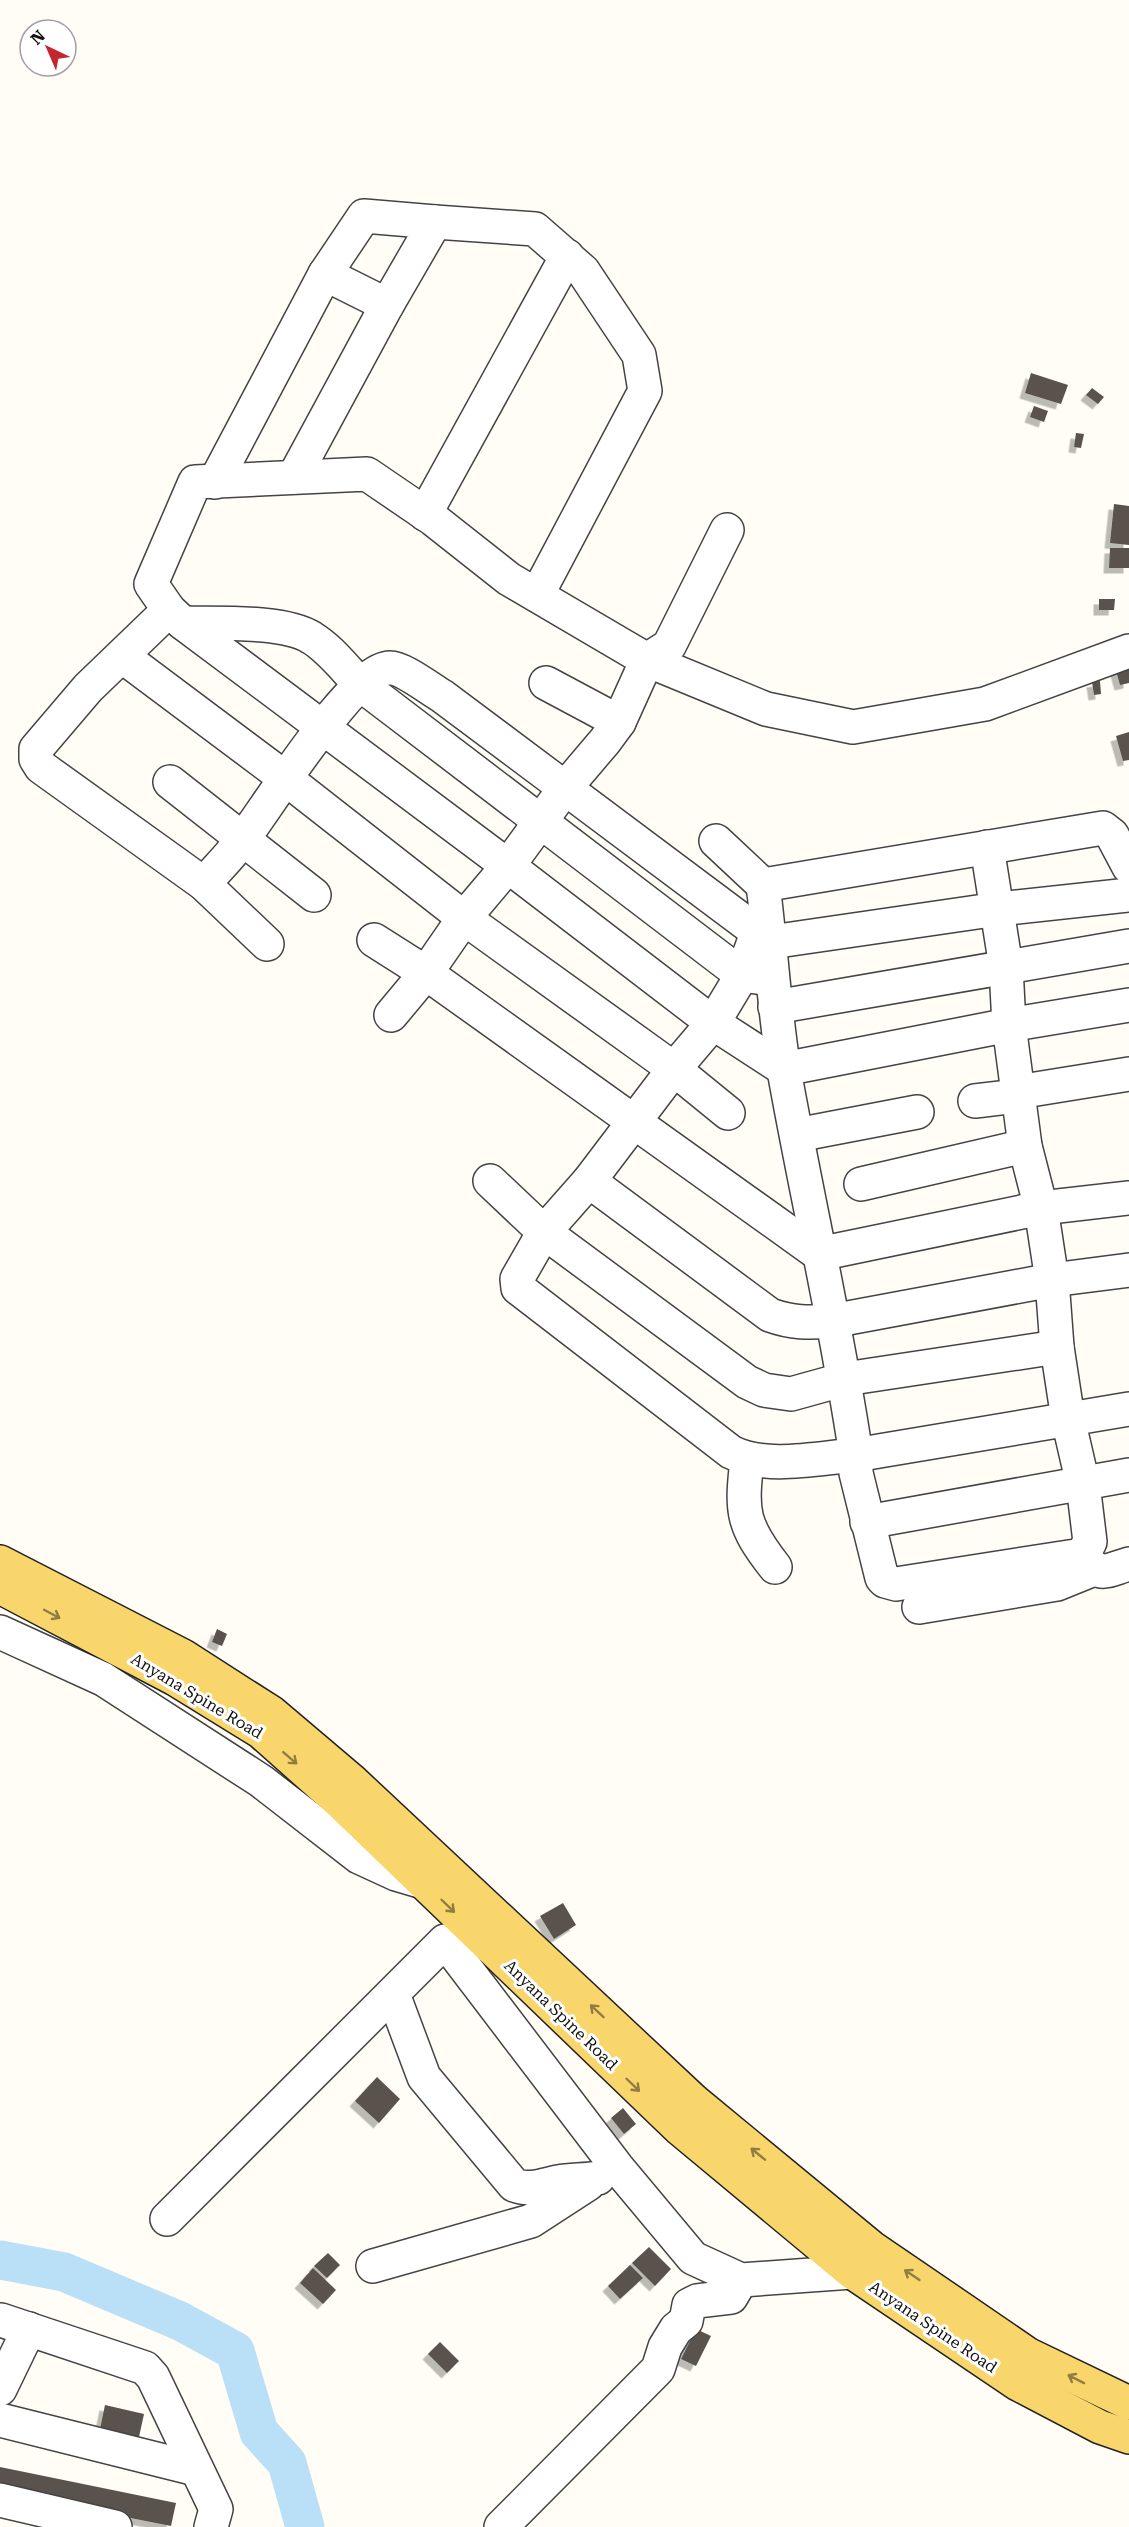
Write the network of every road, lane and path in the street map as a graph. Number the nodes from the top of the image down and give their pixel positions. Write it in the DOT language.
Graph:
graph roads {
  1 [pos="435,222"];
  2 [pos="567,256"];
  3 [pos="325,274"];
  4 [pos="387,305"];
  5 [pos="294,477"];
  6 [pos="215,482"];
  7 [pos="425,514"];
  8 [pos="727,530"];
  9 [pos="537,595"];
  10 [pos="176,616"];
  11 [pos="1129,651"];
  12 [pos="122,656"];
  13 [pos="647,660"];
  14 [pos="546,683"];
  15 [pos="360,684"];
  16 [pos="619,722"];
  17 [pos="323,729"];
  18 [pos="285,778"];
  19 [pos="170,782"];
  20 [pos="565,788"];
  21 [pos="541,822"];
  22 [pos="243,839"];
  23 [pos="716,841"];
  24 [pos="987,847"];
  25 [pos="508,866"];
  26 [pos="1129,867"];
  27 [pos="204,884"];
  28 [pos="763,885"];
  29 [pos="314,895"];
  30 [pos="1129,895"];
  31 [pos="998,909"];
  32 [pos="464,918"];
  33 [pos="764,938"];
  34 [pos="374,939"];
  35 [pos="267,944"];
  36 [pos="1129,946"];
  37 [pos="1006,967"];
  38 [pos="426,973"];
  39 [pos="764,987"];
  40 [pos="1129,1005"];
  41 [pos="392,1015"];
  42 [pos="713,1023"];
  43 [pos="1009,1025"];
  44 [pos="674,1070"];
  45 [pos="784,1070"];
  46 [pos="1129,1074"];
  47 [pos="1018,1094"];
  48 [pos="975,1101"];
  49 [pos="917,1112"];
  50 [pos="728,1113"];
  51 [pos="634,1122"];
  52 [pos="797,1135"];
  53 [pos="1025,1146"];
  54 [pos="490,1181"];
  55 [pos="589,1181"];
  56 [pos="861,1184"];
  57 [pos="1129,1198"];
  58 [pos="1041,1208"];
  59 [pos="544,1232"];
  60 [pos="819,1254"];
  61 [pos="1129,1270"];
  62 [pos="1052,1280"];
  63 [pos="832,1321"];
  64 [pos="1057,1347"];
  65 [pos="845,1379"];
  66 [pos="1129,1409"];
  67 [pos="1068,1419"];
  68 [pos="856,1455"];
  69 [pos="747,1460"];
  70 [pos="1129,1476"];
  71 [pos="1083,1484"];
  72 [pos="867,1522"];
  73 [pos="1088,1562"];
  74 [pos="0,1563"];
  75 [pos="1129,1564"];
  76 [pos="775,1567"];
  77 [pos="0,1587"];
  78 [pos="919,1607"];
  79 [pos="0,1632"];
  80 [pos="423,1882"];
  81 [pos="393,1994"];
  82 [pos="608,2173"];
  83 [pos="167,2219"];
  84 [pos="373,2266"];
  85 [pos="852,2272"];
  86 [pos="741,2280"];
  87 [pos="15,2325"];
  88 [pos="0,2389"];
  89 [pos="1129,2403"];
  90 [pos="0,2420"];
  91 [pos="1129,2437"];
  92 [pos="196,2469"];
  93 [pos="0,2500"];
  94 [pos="115,2527"];
  95 [pos="210,2527"];
  96 [pos="501,2527"];
  1 -- 2 [label="street"];
  1 -- 3 [label="street"];
  1 -- 4 [label="street"];
  2 -- 7 [label="street"];
  2 -- 9 [label="street"];
  3 -- 4 [label="street"];
  3 -- 6 [label="street"];
  4 -- 5 [label="street"];
  5 -- 6 [label="street"];
  5 -- 7 [label="street"];
  6 -- 10 [label="street"];
  7 -- 9 [label="street"];
  8 -- 13 [label="street"];
  9 -- 13 [label="street"];
  10 -- 12 [label="street"];
  10 -- 15 [label="street"];
  10 -- 17 [label="street"];
  11 -- 13 [label="street"];
  12 -- 18 [label="street"];
  12 -- 27 [label="street"];
  13 -- 16 [label="street"];
  14 -- 16 [label="street"];
  15 -- 17 [label="street"];
  15 -- 20 [label="street"];
  15 -- 21 [label="street"];
  16 -- 20 [label="street"];
  17 -- 18 [label="street"];
  17 -- 25 [label="street"];
  18 -- 22 [label="street"];
  18 -- 32 [label="street"];
  19 -- 22 [label="street"];
  20 -- 21 [label="street"];
  20 -- 33 [label="street"];
  21 -- 25 [label="street"];
  21 -- 39 [label="street"];
  22 -- 27 [label="street"];
  22 -- 29 [label="street"];
  23 -- 28 [label="street"];
  24 -- 26 [label="street"];
  24 -- 28 [label="street"];
  24 -- 31 [label="street"];
  25 -- 32 [label="street"];
  25 -- 42 [label="street"];
  27 -- 35 [label="street"];
  28 -- 33 [label="street"];
  30 -- 31 [label="street"];
  31 -- 33 [label="street"];
  31 -- 37 [label="street"];
  32 -- 38 [label="street"];
  32 -- 44 [label="street"];
  33 -- 39 [label="street"];
  34 -- 38 [label="street"];
  36 -- 37 [label="street"];
  37 -- 39 [label="street"];
  37 -- 43 [label="street"];
  38 -- 41 [label="street"];
  38 -- 51 [label="street"];
  39 -- 42 [label="street"];
  39 -- 45 [label="street"];
  40 -- 43 [label="street"];
  42 -- 44 [label="street"];
  42 -- 45 [label="street"];
  43 -- 45 [label="street"];
  43 -- 47 [label="street"];
  44 -- 50 [label="street"];
  44 -- 51 [label="street"];
  45 -- 52 [label="street"];
  46 -- 47 [label="street"];
  47 -- 48 [label="street"];
  47 -- 53 [label="street"];
  49 -- 52 [label="street"];
  51 -- 55 [label="street"];
  51 -- 60 [label="street"];
  52 -- 60 [label="street"];
  53 -- 56 [label="street"];
  53 -- 58 [label="street"];
  54 -- 59 [label="street"];
  55 -- 59 [label="street"];
  55 -- 63 [label="street"];
  57 -- 58 [label="street"];
  58 -- 60 [label="street"];
  58 -- 62 [label="street"];
  59 -- 65 [label="street"];
  59 -- 69 [label="street"];
  60 -- 63 [label="street"];
  61 -- 62 [label="street"];
  62 -- 63 [label="street"];
  62 -- 64 [label="street"];
  63 -- 65 [label="street"];
  64 -- 65 [label="street"];
  64 -- 67 [label="street"];
  65 -- 68 [label="street"];
  66 -- 67 [label="street"];
  67 -- 68 [label="street"];
  67 -- 71 [label="street"];
  68 -- 69 [label="street"];
  68 -- 72 [label="street"];
  69 -- 76 [label="street"];
  70 -- 71 [label="street"];
  71 -- 72 [label="street"];
  71 -- 73 [label="street"];
  72 -- 73 [label="street"];
  73 -- 75 [label="street"];
  73 -- 78 [label="street"];
  89 -- 74 [label="main road, Anyana Spine Road, one-way"];
  77 -- 80 [label="main road, Anyana Spine Road, one-way"];
  79 -- 80 [label="street"];
  80 -- 85 [label="main road, Anyana Spine Road, one-way"];
  81 -- 82 [label="street"];
  81 -- 82 [label="street"];
  81 -- 83 [label="street"];
  82 -- 84 [label="street"];
  82 -- 86 [label="street"];
  85 -- 86 [label="street"];
  85 -- 91 [label="main road, Anyana Spine Road"];
  86 -- 96 [label="street"];
  87 -- 88 [label="street"];
  87 -- 92 [label="street"];
  90 -- 92 [label="street"];
  92 -- 95 [label="street"];
  93 -- 94 [label="street"];
}
